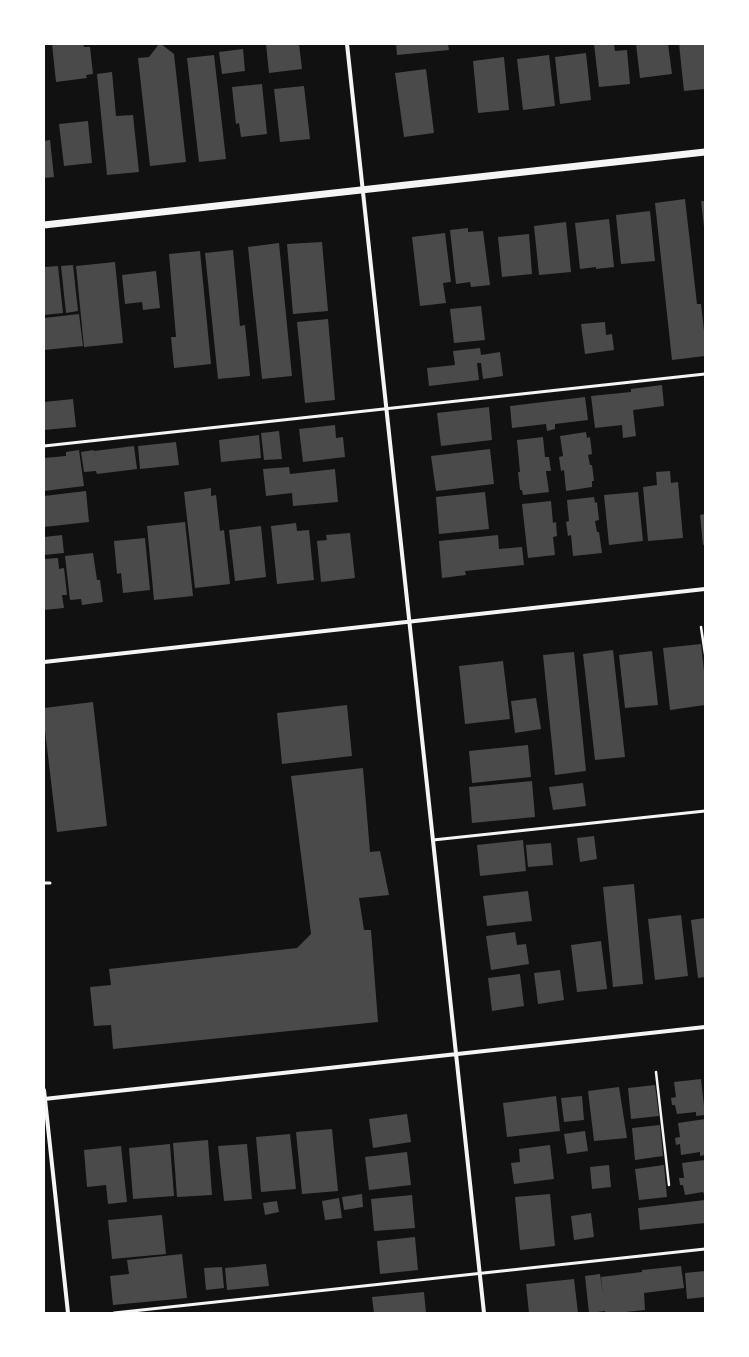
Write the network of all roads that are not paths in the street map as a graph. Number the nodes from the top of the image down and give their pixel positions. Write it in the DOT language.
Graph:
graph roads {
  1 [pos="347,44"];
  2 [pos="705,152"];
  3 [pos="363,190"];
  4 [pos="44,225"];
  5 [pos="705,374"];
  6 [pos="386,409"];
  7 [pos="44,446"];
  8 [pos="705,590"];
  9 [pos="409,622"];
  10 [pos="44,662"];
  11 [pos="705,811"];
  12 [pos="433,840"];
  13 [pos="44,883"];
  14 [pos="50,883"];
  15 [pos="705,1027"];
  16 [pos="455,1054"];
  17 [pos="44,1090"];
  18 [pos="44,1099"];
  19 [pos="705,1249"];
  20 [pos="479,1273"];
  21 [pos="68,1313"];
  22 [pos="114,1313"];
  23 [pos="484,1313"];
  1 -- 3 [label="street"];
  2 -- 3 [label="street"];
  3 -- 4 [label="street"];
  3 -- 6 [label="street"];
  5 -- 6 [label="lane"];
  6 -- 7 [label="lane"];
  6 -- 9 [label="street"];
  8 -- 9 [label="street"];
  9 -- 10 [label="street"];
  9 -- 12 [label="street"];
  11 -- 12 [label="lane"];
  12 -- 16 [label="street"];
  13 -- 14 [label="lane"];
  15 -- 16 [label="street"];
  16 -- 18 [label="street"];
  16 -- 20 [label="street"];
  17 -- 18 [label="street"];
  18 -- 21 [label="street"];
  19 -- 20 [label="lane"];
  20 -- 22 [label="lane"];
  20 -- 23 [label="street"];
}
